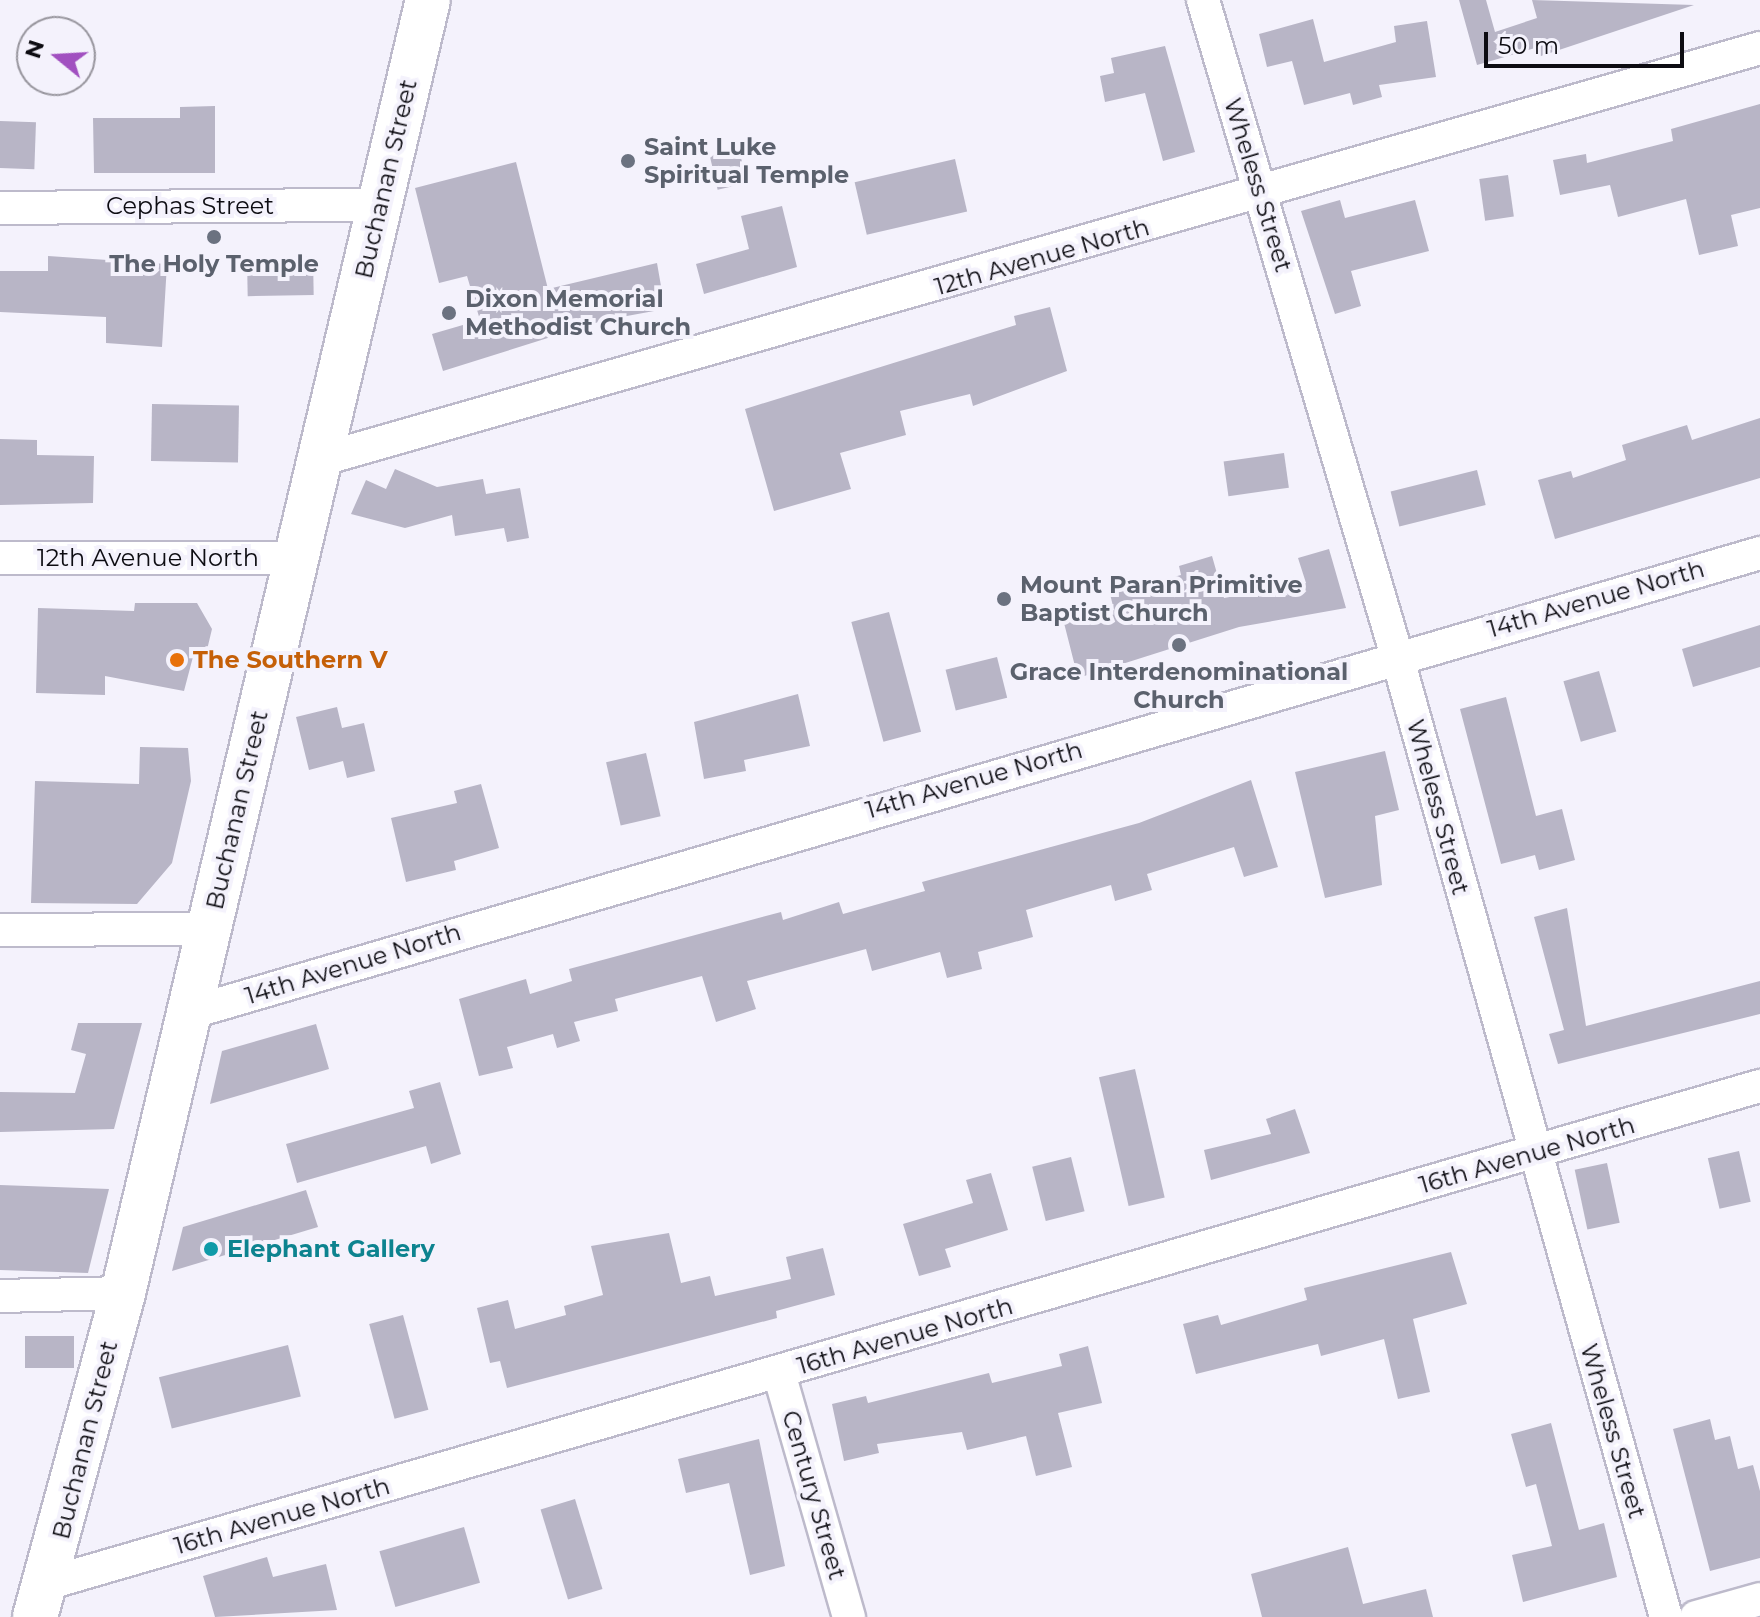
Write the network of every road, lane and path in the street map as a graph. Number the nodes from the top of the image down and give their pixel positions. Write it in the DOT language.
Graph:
graph roads {
  1 [pos="428,0"];
  2 [pos="1203,0"];
  3 [pos="1760,48"];
  4 [pos="1261,196"];
  5 [pos="380,205"];
  6 [pos="0,208"];
  7 [pos="323,459"];
  8 [pos="1760,553"];
  9 [pos="0,558"];
  10 [pos="297,558"];
  11 [pos="1397,656"];
  12 [pos="209,929"];
  13 [pos="0,930"];
  14 [pos="189,1013"];
  15 [pos="1760,1086"];
  16 [pos="1534,1153"];
  17 [pos="123,1293"];
  18 [pos="0,1296"];
  19 [pos="779,1373"];
  20 [pos="1760,1599"];
  21 [pos="42,1600"];
  22 [pos="849,1617"];
  23 [pos="1666,1617"];
  24 [pos="1696,1617"];
  1 -- 5 [label="street, Buchanan Street"];
  2 -- 4 [label="street, Wheless Street"];
  3 -- 4 [label="street, 12th Avenue North"];
  4 -- 7 [label="street, 12th Avenue North"];
  4 -- 11 [label="street, Wheless Street"];
  5 -- 6 [label="street, Cephas Street"];
  5 -- 7 [label="street, Buchanan Street"];
  7 -- 10 [label="street, Buchanan Street"];
  8 -- 11 [label="street, 14th Avenue North"];
  9 -- 10 [label="street, 12th Avenue North"];
  10 -- 12 [label="street, Buchanan Street"];
  11 -- 14 [label="street, 14th Avenue North"];
  11 -- 16 [label="street, Wheless Street"];
  12 -- 13 [label="street"];
  12 -- 14 [label="street, Buchanan Street"];
  14 -- 17 [label="street, Buchanan Street"];
  15 -- 16 [label="street, 16th Avenue North"];
  16 -- 19 [label="street, 16th Avenue North"];
  16 -- 23 [label="street, Wheless Street"];
  17 -- 18 [label="street"];
  17 -- 21 [label="street, Buchanan Street"];
  19 -- 21 [label="street, 16th Avenue North"];
  19 -- 22 [label="street, Century Street"];
  20 -- 24 [label="street"];
}
